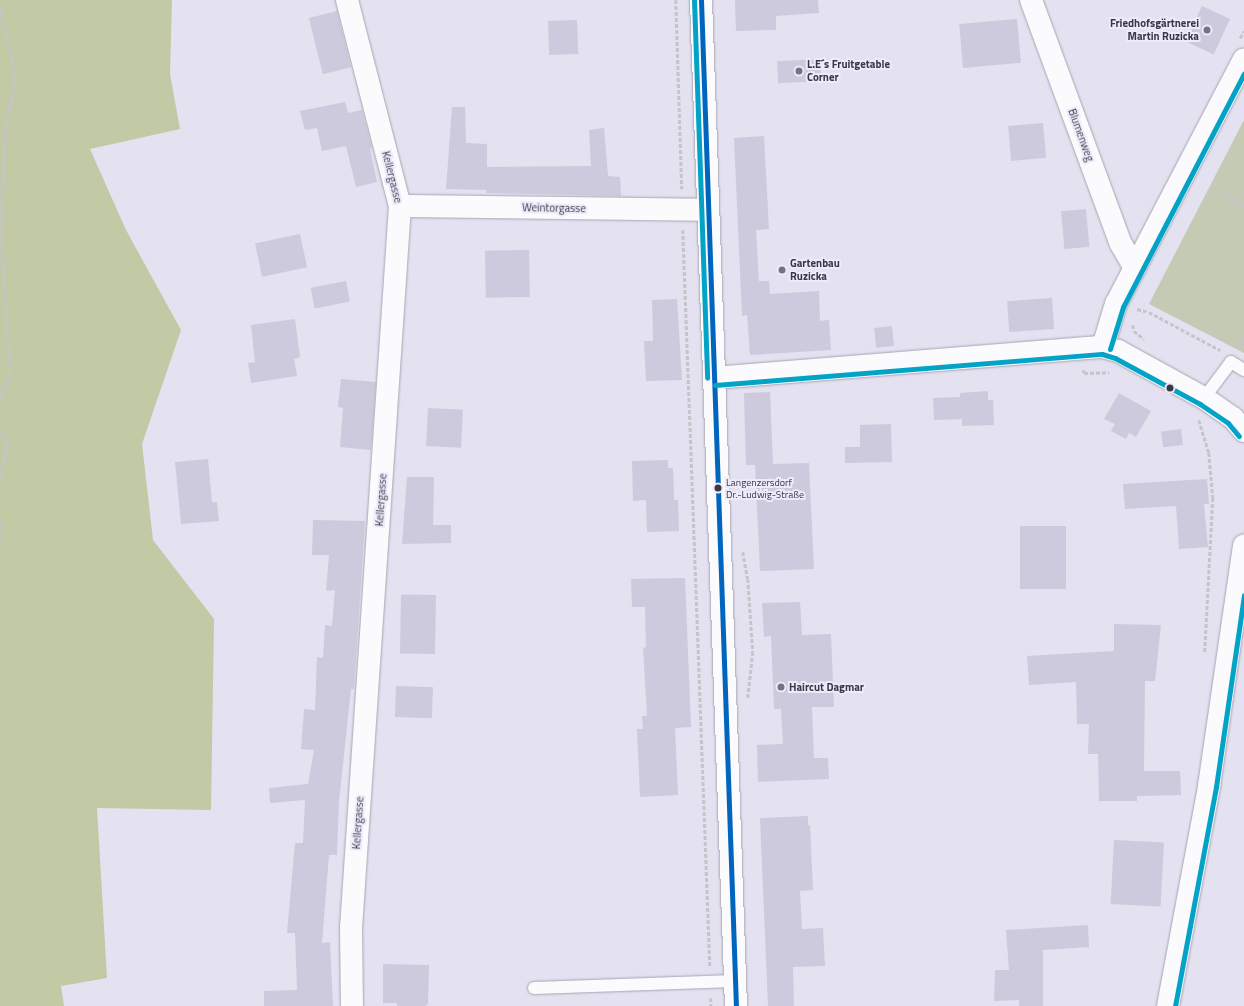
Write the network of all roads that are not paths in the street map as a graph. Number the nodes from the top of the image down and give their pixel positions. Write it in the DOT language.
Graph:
graph roads {
  1 [pos="347,0"];
  2 [pos="701,0"];
  3 [pos="1031,0"];
  4 [pos="1244,60"];
  5 [pos="400,206"];
  6 [pos="708,210"];
  7 [pos="1135,268"];
  8 [pos="1093,348"];
  9 [pos="1244,370"];
  10 [pos="714,378"];
  11 [pos="1201,406"];
  12 [pos="1244,432"];
  13 [pos="1244,546"];
  14 [pos="735,981"];
  15 [pos="534,988"];
  16 [pos="352,1006"];
  17 [pos="736,1006"];
  18 [pos="1168,1006"];
  1 -- 5 [label="street, Kellergasse"];
  2 -- 6 [label="street"];
  3 -- 7 [label="street, Blumenweg"];
  4 -- 7 [label="street"];
  5 -- 6 [label="street, Weintorgasse"];
  5 -- 16 [label="street, Kellergasse"];
  6 -- 10 [label="street"];
  7 -- 8 [label="street"];
  8 -- 10 [label="street"];
  8 -- 11 [label="street"];
  9 -- 11 [label="lane"];
  10 -- 14 [label="street"];
  11 -- 12 [label="street"];
  13 -- 18 [label="street"];
  14 -- 15 [label="lane"];
  14 -- 17 [label="street"];
}
